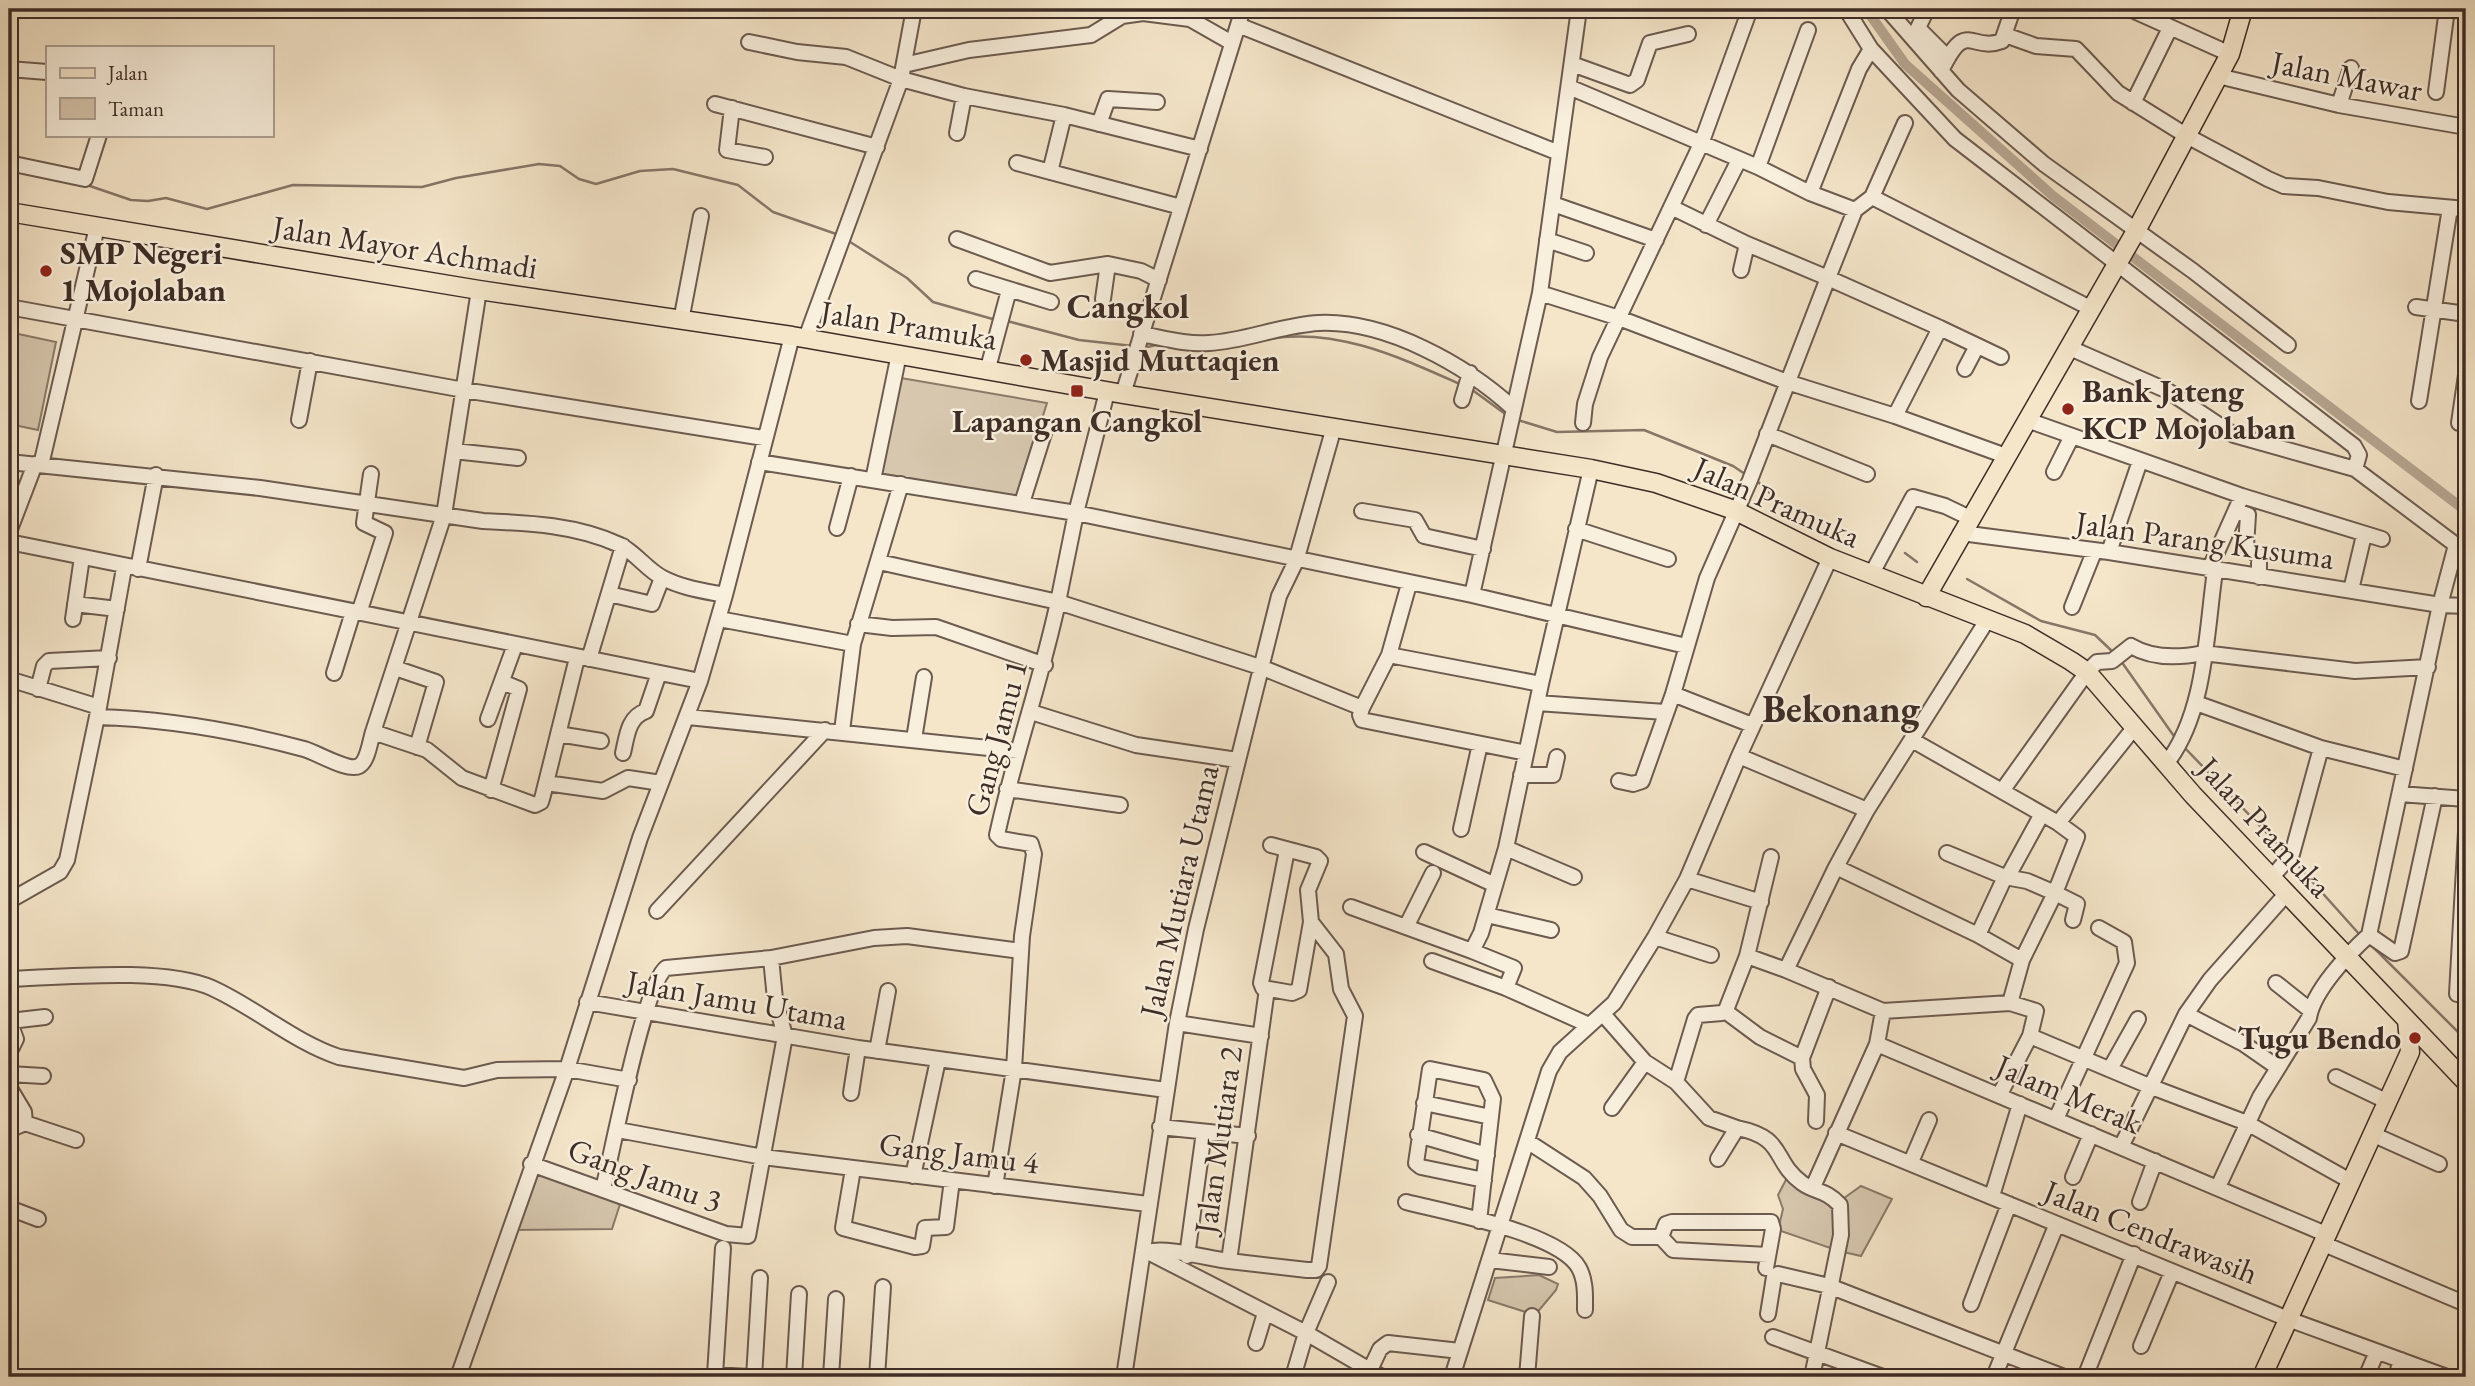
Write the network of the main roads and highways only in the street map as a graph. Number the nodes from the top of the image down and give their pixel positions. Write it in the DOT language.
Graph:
graph roads {
  1 [pos="2243,9"];
  2 [pos="9,212"];
  3 [pos="799,337"];
  4 [pos="1926,597"];
  5 [pos="2407,1020"];
  6 [pos="2432,1047"];
  7 [pos="2410,1052"];
  8 [pos="2466,1082"];
  9 [pos="2262,1377"];
  1 -- 4 [label="main road"];
  2 -- 3 [label="main road, Jalan Mayor Achmadi"];
  3 -- 4 [label="main road, Jalan Pramuka"];
  4 -- 5 [label="main road, Jalan Pramuka"];
  5 -- 6 [label="main road, Jalan Pramuka"];
  5 -- 7 [label="main road"];
  6 -- 7 [label="main road"];
  6 -- 8 [label="main road, Jalan Pramuka"];
  7 -- 9 [label="main road"];
}
